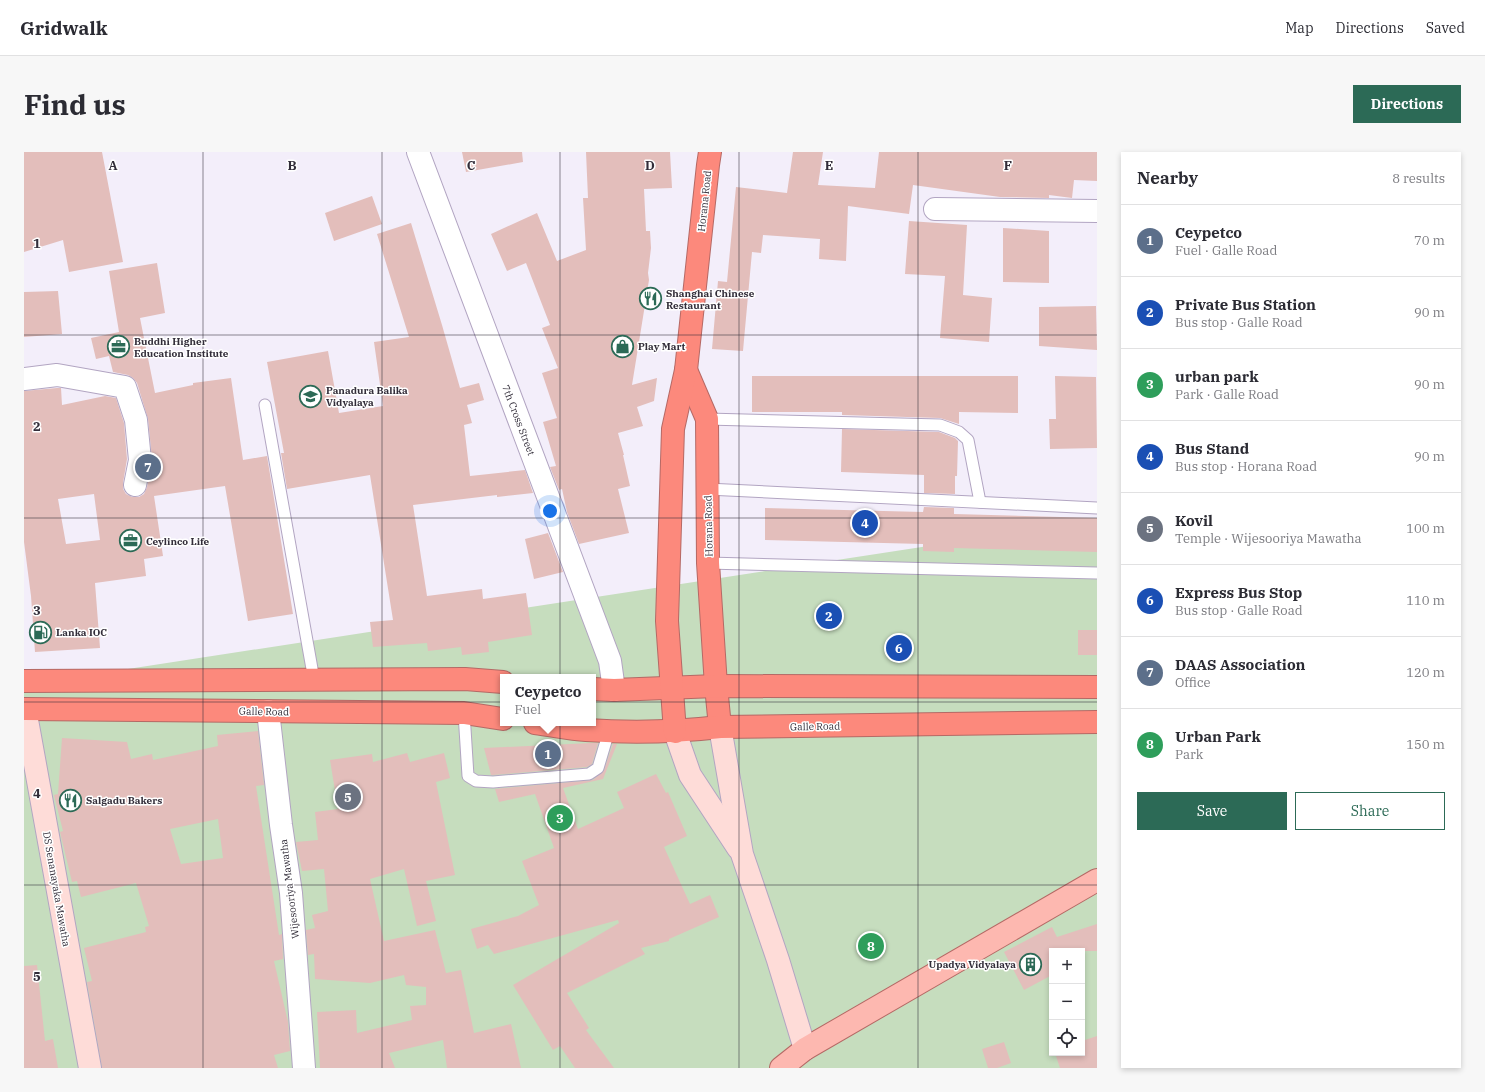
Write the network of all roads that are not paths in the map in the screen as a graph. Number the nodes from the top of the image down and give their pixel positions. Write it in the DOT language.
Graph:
graph roads {
  1 [pos="418,152"];
  2 [pos="710,152"];
  3 [pos="935,209"];
  4 [pos="1097,211"];
  5 [pos="686,370"];
  6 [pos="24,378"];
  7 [pos="265,405"];
  8 [pos="707,419"];
  9 [pos="135,485"];
  10 [pos="707,489"];
  11 [pos="980,502"];
  12 [pos="1097,508"];
  13 [pos="708,563"];
  14 [pos="1097,573"];
  15 [pos="24,680"];
  16 [pos="314,680"];
  17 [pos="500,682"];
  18 [pos="716,686"];
  19 [pos="1097,687"];
  20 [pos="672,688"];
  21 [pos="596,689"];
  22 [pos="614,690"];
  23 [pos="24,704"];
  24 [pos="24,709"];
  25 [pos="268,711"];
  26 [pos="464,713"];
  27 [pos="500,718"];
  28 [pos="1097,722"];
  29 [pos="556,726"];
  30 [pos="720,727"];
  31 [pos="609,731"];
  32 [pos="675,732"];
  33 [pos="742,854"];
  34 [pos="1097,880"];
  35 [pos="805,1049"];
  36 [pos="90,1068"];
  37 [pos="304,1068"];
  38 [pos="781,1068"];
  1 -- 22 [label="street, 7th Cross Street"];
  2 -- 5 [label="highway, Horana Road"];
  3 -- 4 [label="street"];
  5 -- 8 [label="highway, Horana Road"];
  5 -- 20 [label="highway, Horana Road"];
  6 -- 9 [label="street"];
  7 -- 16 [label="lane"];
  8 -- 10 [label="highway, Horana Road"];
  8 -- 11 [label="lane"];
  10 -- 11 [label="lane"];
  10 -- 13 [label="highway, Horana Road"];
  11 -- 12 [label="lane"];
  13 -- 14 [label="lane"];
  13 -- 18 [label="highway, Horana Road"];
  15 -- 16 [label="highway"];
  16 -- 17 [label="highway"];
  18 -- 19 [label="highway"];
  18 -- 20 [label="highway"];
  18 -- 30 [label="highway, Horana Road"];
  20 -- 22 [label="highway"];
  20 -- 32 [label="highway, Horana Road"];
  21 -- 22 [label="highway"];
  23 -- 24 [label="highway"];
  24 -- 25 [label="highway, Galle Road"];
  24 -- 36 [label="main road, DS Senanayaka Mawatha"];
  25 -- 26 [label="highway, Galle Road"];
  25 -- 37 [label="street, Wijesooriya Mawatha"];
  26 -- 27 [label="highway, Galle Road"];
  26 -- 31 [label="lane"];
  28 -- 30 [label="highway, Galle Road"];
  29 -- 31 [label="highway, Galle Road"];
  30 -- 32 [label="highway, Galle Road"];
  30 -- 33 [label="main road"];
  31 -- 32 [label="highway, Galle Road"];
  32 -- 33 [label="main road"];
  33 -- 35 [label="main road"];
  34 -- 35 [label="main road"];
  35 -- 38 [label="main road"];
}
